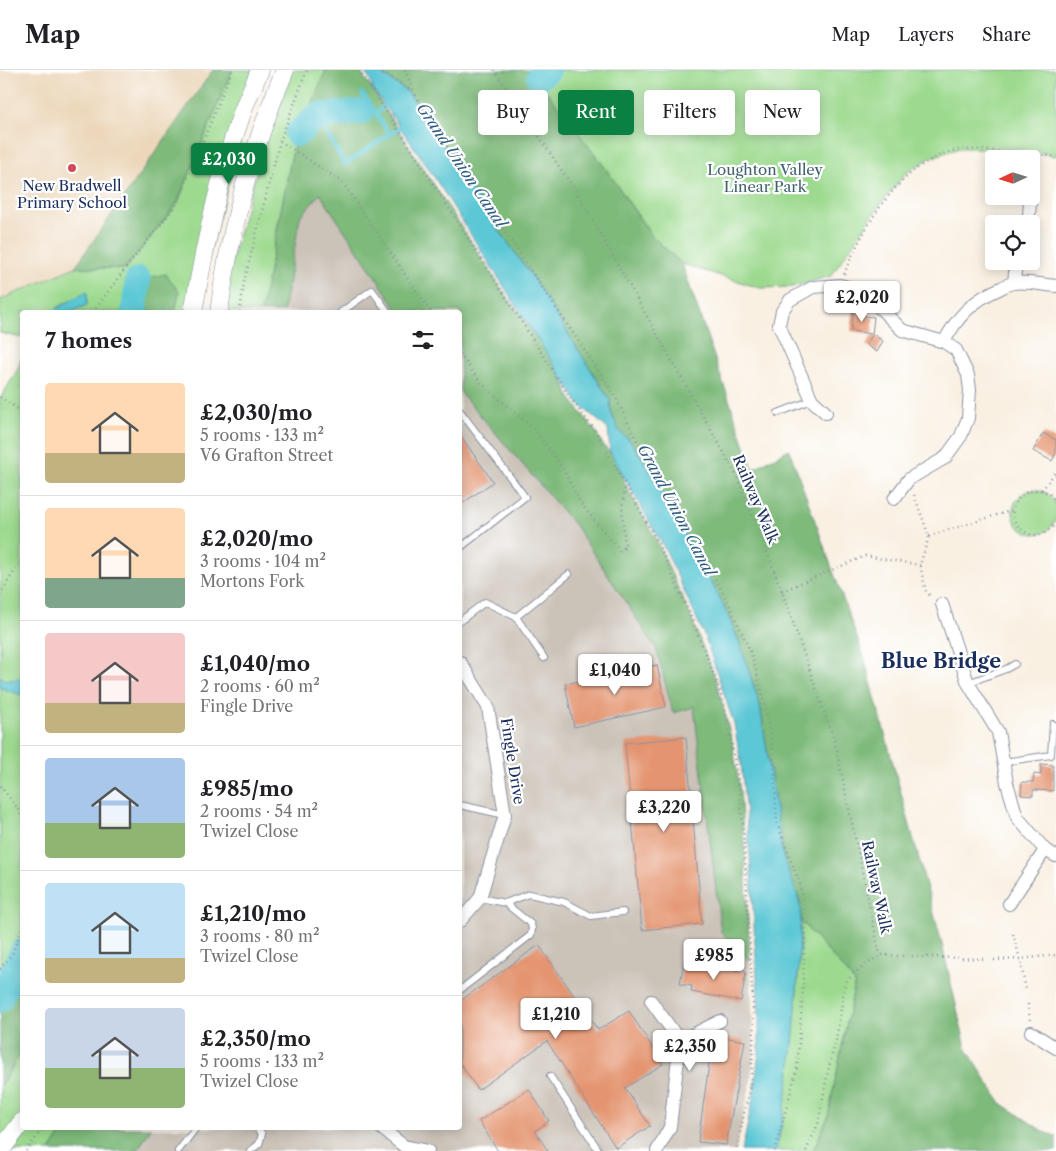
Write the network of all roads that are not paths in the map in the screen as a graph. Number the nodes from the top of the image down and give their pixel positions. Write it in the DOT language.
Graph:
graph roads {
  1 [pos="260,70"];
  2 [pos="285,70"];
  3 [pos="1015,270"];
  4 [pos="1014,283"];
  5 [pos="1056,286"];
  6 [pos="193,310"];
  7 [pos="219,310"];
  8 [pos="344,310"];
  9 [pos="387,310"];
  10 [pos="944,342"];
  11 [pos="812,400"];
  12 [pos="778,413"];
  13 [pos="826,413"];
  14 [pos="462,414"];
  15 [pos="894,499"];
  16 [pos="462,546"];
  17 [pos="570,574"];
  18 [pos="942,604"];
  19 [pos="516,617"];
  20 [pos="462,620"];
  21 [pos="544,658"];
  22 [pos="1015,664"];
  23 [pos="462,665"];
  24 [pos="968,683"];
  25 [pos="1053,724"];
  26 [pos="1003,762"];
  27 [pos="462,805"];
  28 [pos="505,815"];
  29 [pos="1051,853"];
  30 [pos="480,898"];
  31 [pos="505,903"];
  32 [pos="1009,904"];
  33 [pos="623,912"];
  34 [pos="462,919"];
  35 [pos="462,988"];
  36 [pos="651,1001"];
  37 [pos="720,1021"];
  38 [pos="1031,1032"];
  39 [pos="680,1041"];
  40 [pos="1056,1048"];
  41 [pos="550,1076"];
  42 [pos="20,1125"];
  43 [pos="194,1130"];
  44 [pos="259,1130"];
  45 [pos="384,1130"];
  46 [pos="0,1150"];
  47 [pos="178,1151"];
  48 [pos="250,1151"];
  49 [pos="428,1151"];
  50 [pos="599,1151"];
  51 [pos="657,1151"];
  1 -- 6 [label="street"];
  2 -- 7 [label="street"];
  3 -- 4 [label="street"];
  4 -- 5 [label="street"];
  4 -- 10 [label="street"];
  8 -- 9 [label="lane"];
  10 -- 11 [label="street"];
  10 -- 15 [label="street"];
  11 -- 12 [label="lane"];
  11 -- 13 [label="street"];
  14 -- 16 [label="lane"];
  17 -- 19 [label="lane"];
  18 -- 24 [label="street"];
  19 -- 20 [label="lane"];
  19 -- 21 [label="lane"];
  22 -- 24 [label="lane"];
  23 -- 28 [label="street, Fingle Drive"];
  24 -- 26 [label="street"];
  25 -- 26 [label="lane"];
  26 -- 29 [label="street"];
  27 -- 28 [label="lane"];
  28 -- 30 [label="street, Fingle Drive"];
  29 -- 32 [label="street"];
  30 -- 31 [label="lane"];
  30 -- 34 [label="street, Fingle Drive"];
  31 -- 33 [label="lane"];
  31 -- 35 [label="lane"];
  36 -- 39 [label="street"];
  37 -- 39 [label="street"];
  38 -- 40 [label="street"];
  39 -- 51 [label="street"];
  41 -- 50 [label="lane"];
  42 -- 46 [label="street"];
  43 -- 47 [label="lane"];
  44 -- 48 [label="lane"];
  45 -- 49 [label="street"];
}
